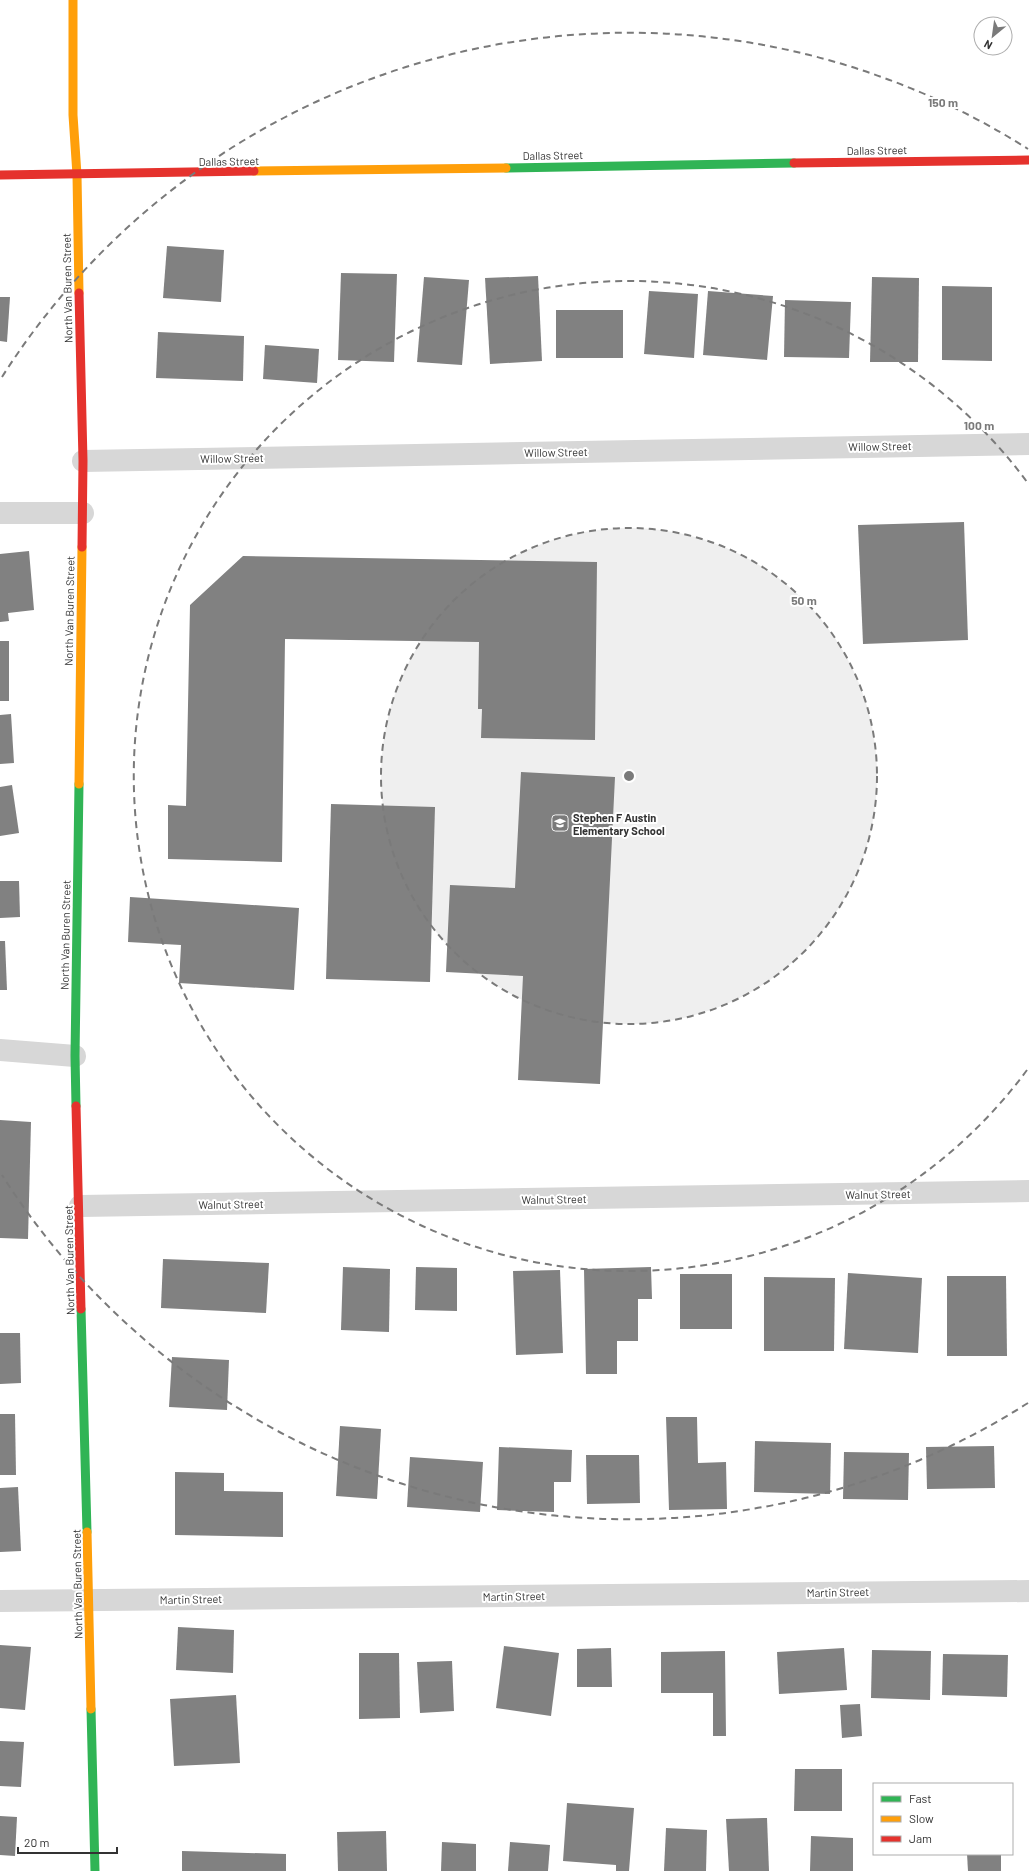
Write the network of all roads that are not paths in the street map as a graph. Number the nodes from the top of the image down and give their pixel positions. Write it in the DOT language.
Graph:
graph roads {
  1 [pos="73,0"];
  2 [pos="1029,160"];
  3 [pos="1029,173"];
  4 [pos="0,175"];
  5 [pos="77,175"];
  6 [pos="1029,444"];
  7 [pos="83,461"];
  8 [pos="0,513"];
  9 [pos="83,513"];
  10 [pos="0,1050"];
  11 [pos="75,1056"];
  12 [pos="1029,1191"];
  13 [pos="80,1206"];
  14 [pos="1029,1591"];
  15 [pos="89,1600"];
  16 [pos="0,1601"];
  17 [pos="95,1871"];
  1 -- 5 [label="street, North Van Buren Street"];
  2 -- 3 [label="street"];
  2 -- 5 [label="street, Dallas Street"];
  4 -- 5 [label="street, Dallas Street"];
  5 -- 7 [label="street, North Van Buren Street"];
  6 -- 7 [label="street, Willow Street"];
  7 -- 9 [label="street, North Van Buren Street"];
  8 -- 9 [label="street"];
  9 -- 11 [label="street, North Van Buren Street"];
  10 -- 11 [label="street"];
  11 -- 13 [label="street, North Van Buren Street"];
  12 -- 13 [label="street, Walnut Street"];
  13 -- 15 [label="street, North Van Buren Street"];
  14 -- 15 [label="street, Martin Street"];
  15 -- 16 [label="street, Martin Street"];
  15 -- 17 [label="street, North Van Buren Street"];
}
